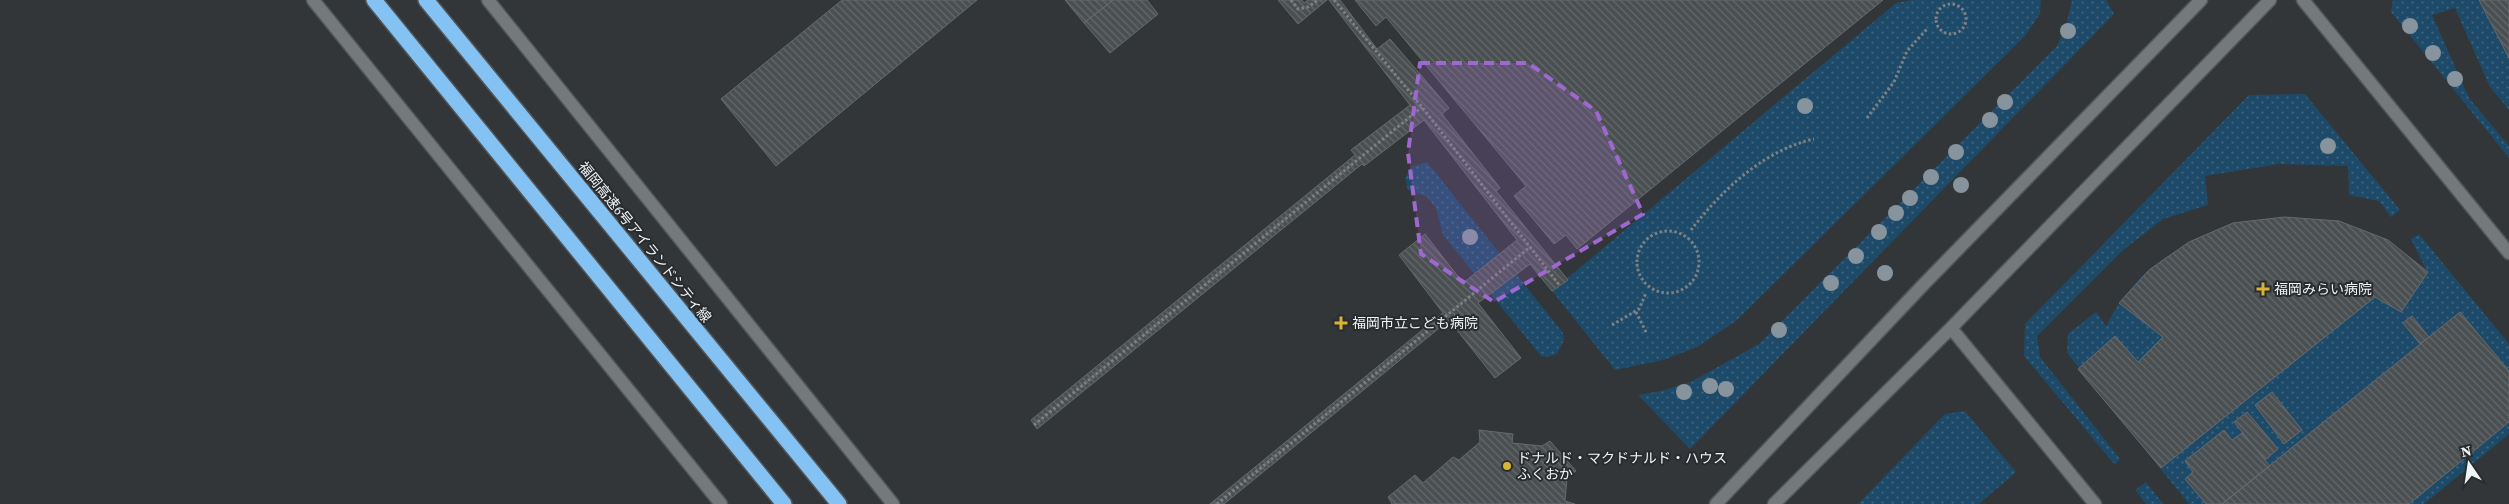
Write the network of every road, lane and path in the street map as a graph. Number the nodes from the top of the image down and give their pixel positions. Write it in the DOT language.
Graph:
graph roads {
  1 [pos="313,0"];
  2 [pos="374,0"];
  3 [pos="426,0"];
  4 [pos="488,0"];
  5 [pos="1290,0"];
  6 [pos="1318,0"];
  7 [pos="1334,0"];
  8 [pos="2202,0"];
  9 [pos="2270,0"];
  10 [pos="2303,0"];
  11 [pos="1935,21"];
  12 [pos="1927,29"];
  13 [pos="1422,107"];
  14 [pos="1867,118"];
  15 [pos="1814,138"];
  16 [pos="1691,230"];
  17 [pos="1530,247"];
  18 [pos="2509,253"];
  19 [pos="1638,271"];
  20 [pos="1560,286"];
  21 [pos="1646,293"];
  22 [pos="1636,312"];
  23 [pos="1612,325"];
  24 [pos="1952,328"];
  25 [pos="1647,334"];
  26 [pos="1034,425"];
  27 [pos="721,504"];
  28 [pos="784,504"];
  29 [pos="838,504"];
  30 [pos="893,504"];
  31 [pos="1217,504"];
  32 [pos="1716,504"];
  33 [pos="1774,504"];
  34 [pos="2095,504"];
  1 -- 27 [label="street"];
  2 -- 28 [label="highway"];
  3 -- 29 [label="highway, 福岡高速6号アイランドシティ線"];
  4 -- 30 [label="street"];
  5 -- 6 [label="path"];
  7 -- 13 [label="path"];
  8 -- 32 [label="street"];
  9 -- 24 [label="street"];
  10 -- 18 [label="street"];
  11 -- 11 [label="path"];
  12 -- 14 [label="path"];
  13 -- 17 [label="path"];
  13 -- 26 [label="path"];
  15 -- 16 [label="path"];
  17 -- 20 [label="path"];
  17 -- 31 [label="path"];
  19 -- 19 [label="path"];
  21 -- 22 [label="path"];
  22 -- 23 [label="path"];
  22 -- 25 [label="path"];
  24 -- 33 [label="street"];
  24 -- 34 [label="street"];
}
